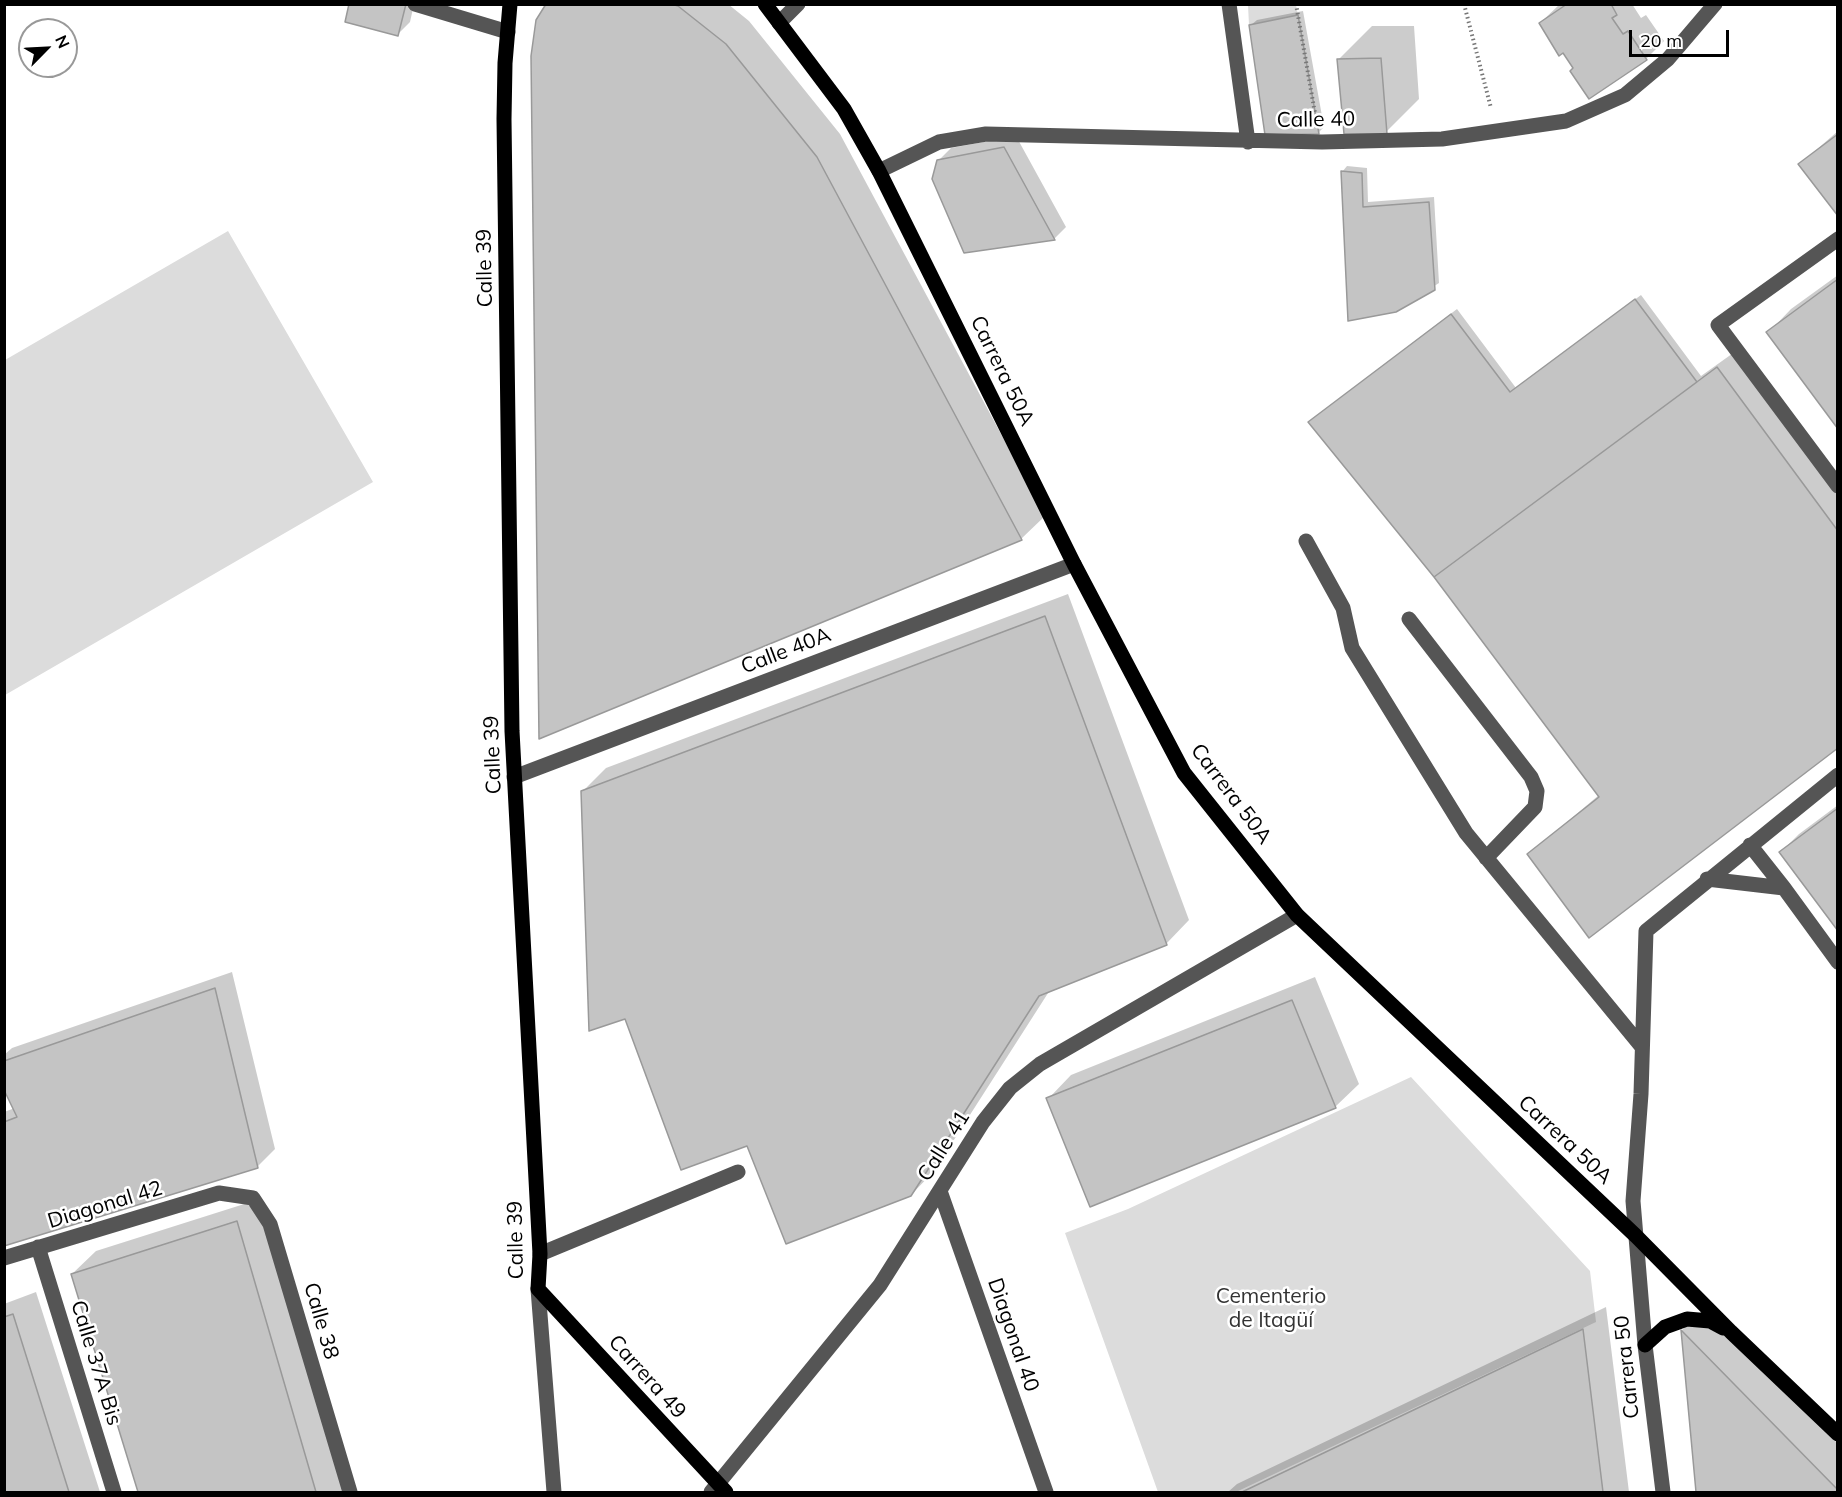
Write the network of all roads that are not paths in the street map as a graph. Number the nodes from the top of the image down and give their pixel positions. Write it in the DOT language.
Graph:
graph roads {
  1 [pos="415,4"];
  2 [pos="765,4"];
  3 [pos="798,4"];
  4 [pos="1229,4"];
  5 [pos="1708,7"];
  6 [pos="512,8"];
  7 [pos="779,23"];
  8 [pos="508,32"];
  9 [pos="1248,142"];
  10 [pos="879,171"];
  11 [pos="1838,239"];
  12 [pos="1838,486"];
  13 [pos="1306,541"];
  14 [pos="1074,564"];
  15 [pos="1409,619"];
  16 [pos="1838,775"];
  17 [pos="514,777"];
  18 [pos="1750,845"];
  19 [pos="1486,858"];
  20 [pos="1707,879"];
  21 [pos="1784,888"];
  22 [pos="1297,915"];
  23 [pos="1838,962"];
  24 [pos="1642,1047"];
  25 [pos="738,1172"];
  26 [pos="940,1191"];
  27 [pos="219,1193"];
  28 [pos="1636,1236"];
  29 [pos="38,1247"];
  30 [pos="540,1254"];
  31 [pos="4,1258"];
  32 [pos="538,1289"];
  33 [pos="1731,1332"];
  34 [pos="1645,1345"];
  35 [pos="1838,1434"];
  36 [pos="718,1490"];
  37 [pos="114,1492"];
  38 [pos="350,1492"];
  39 [pos="554,1492"];
  40 [pos="1046,1492"];
  41 [pos="1663,1492"];
  1 -- 8 [label="street"];
  2 -- 7 [label="main road, Carrera 50A"];
  3 -- 7 [label="street"];
  4 -- 9 [label="street"];
  5 -- 9 [label="street, Calle 40"];
  6 -- 8 [label="main road, Calle 39"];
  7 -- 10 [label="main road, Carrera 50A"];
  8 -- 17 [label="main road, Calle 39"];
  9 -- 10 [label="street, Calle 40"];
  10 -- 14 [label="main road, Carrera 50A"];
  11 -- 12 [label="street"];
  13 -- 19 [label="street"];
  14 -- 17 [label="street, Calle 40A"];
  14 -- 22 [label="main road, Carrera 50A"];
  15 -- 19 [label="street"];
  16 -- 18 [label="street, Carrera 50"];
  17 -- 30 [label="main road, Calle 39"];
  18 -- 20 [label="street, Carrera 50"];
  18 -- 21 [label="street"];
  19 -- 24 [label="street"];
  20 -- 21 [label="street"];
  20 -- 24 [label="street, Carrera 50"];
  21 -- 23 [label="street"];
  22 -- 26 [label="street, Calle 41"];
  22 -- 28 [label="main road, Carrera 50A"];
  24 -- 28 [label="street, Carrera 50"];
  25 -- 30 [label="street"];
  26 -- 36 [label="street, Calle 41"];
  26 -- 40 [label="street, Diagonal 40"];
  27 -- 29 [label="street, Diagonal 42"];
  27 -- 38 [label="street, Calle 38"];
  28 -- 33 [label="main road, Carrera 50A"];
  28 -- 34 [label="street, Carrera 50"];
  29 -- 31 [label="street, Diagonal 42"];
  29 -- 37 [label="street, Calle 37A Bis"];
  30 -- 32 [label="main road, Calle 39"];
  32 -- 36 [label="main road, Carrera 49"];
  32 -- 39 [label="street, Calle 39"];
  33 -- 34 [label="main road"];
  33 -- 35 [label="main road, Carrera 50A"];
  34 -- 41 [label="street, Carrera 50"];
}
